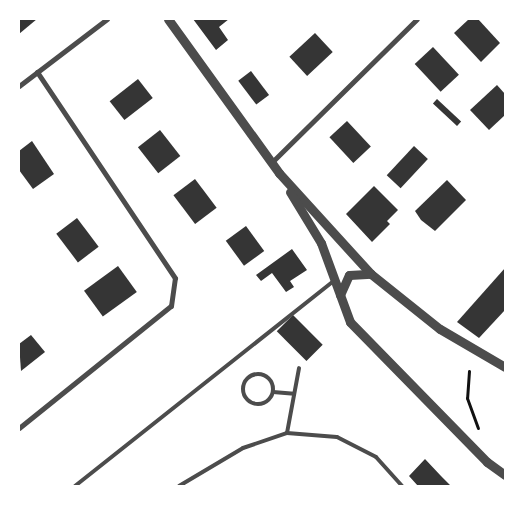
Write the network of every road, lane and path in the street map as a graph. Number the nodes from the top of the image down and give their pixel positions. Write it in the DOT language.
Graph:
graph roads {
  1 [pos="107,19"];
  2 [pos="168,19"];
  3 [pos="417,19"];
  4 [pos="37,72"];
  5 [pos="19,86"];
  6 [pos="271,163"];
  7 [pos="279,173"];
  8 [pos="371,274"];
  9 [pos="335,280"];
  10 [pos="339,298"];
  11 [pos="505,367"];
  12 [pos="299,368"];
  13 [pos="469,371"];
  14 [pos="273,392"];
  15 [pos="294,394"];
  16 [pos="19,428"];
  17 [pos="478,428"];
  18 [pos="287,433"];
  19 [pos="505,475"];
  20 [pos="75,486"];
  21 [pos="179,486"];
  22 [pos="402,486"];
  1 -- 4 [label="street"];
  2 -- 6 [label="street"];
  3 -- 6 [label="street"];
  4 -- 5 [label="street"];
  4 -- 16 [label="street"];
  6 -- 7 [label="street"];
  7 -- 8 [label="street"];
  7 -- 9 [label="street"];
  8 -- 10 [label="street"];
  8 -- 11 [label="street"];
  9 -- 10 [label="street"];
  9 -- 20 [label="lane"];
  10 -- 19 [label="street"];
  12 -- 15 [label="lane"];
  13 -- 17 [label="path"];
  14 -- 14 [label="lane"];
  14 -- 15 [label="lane"];
  15 -- 18 [label="lane"];
  18 -- 21 [label="lane"];
  18 -- 22 [label="lane"];
}
